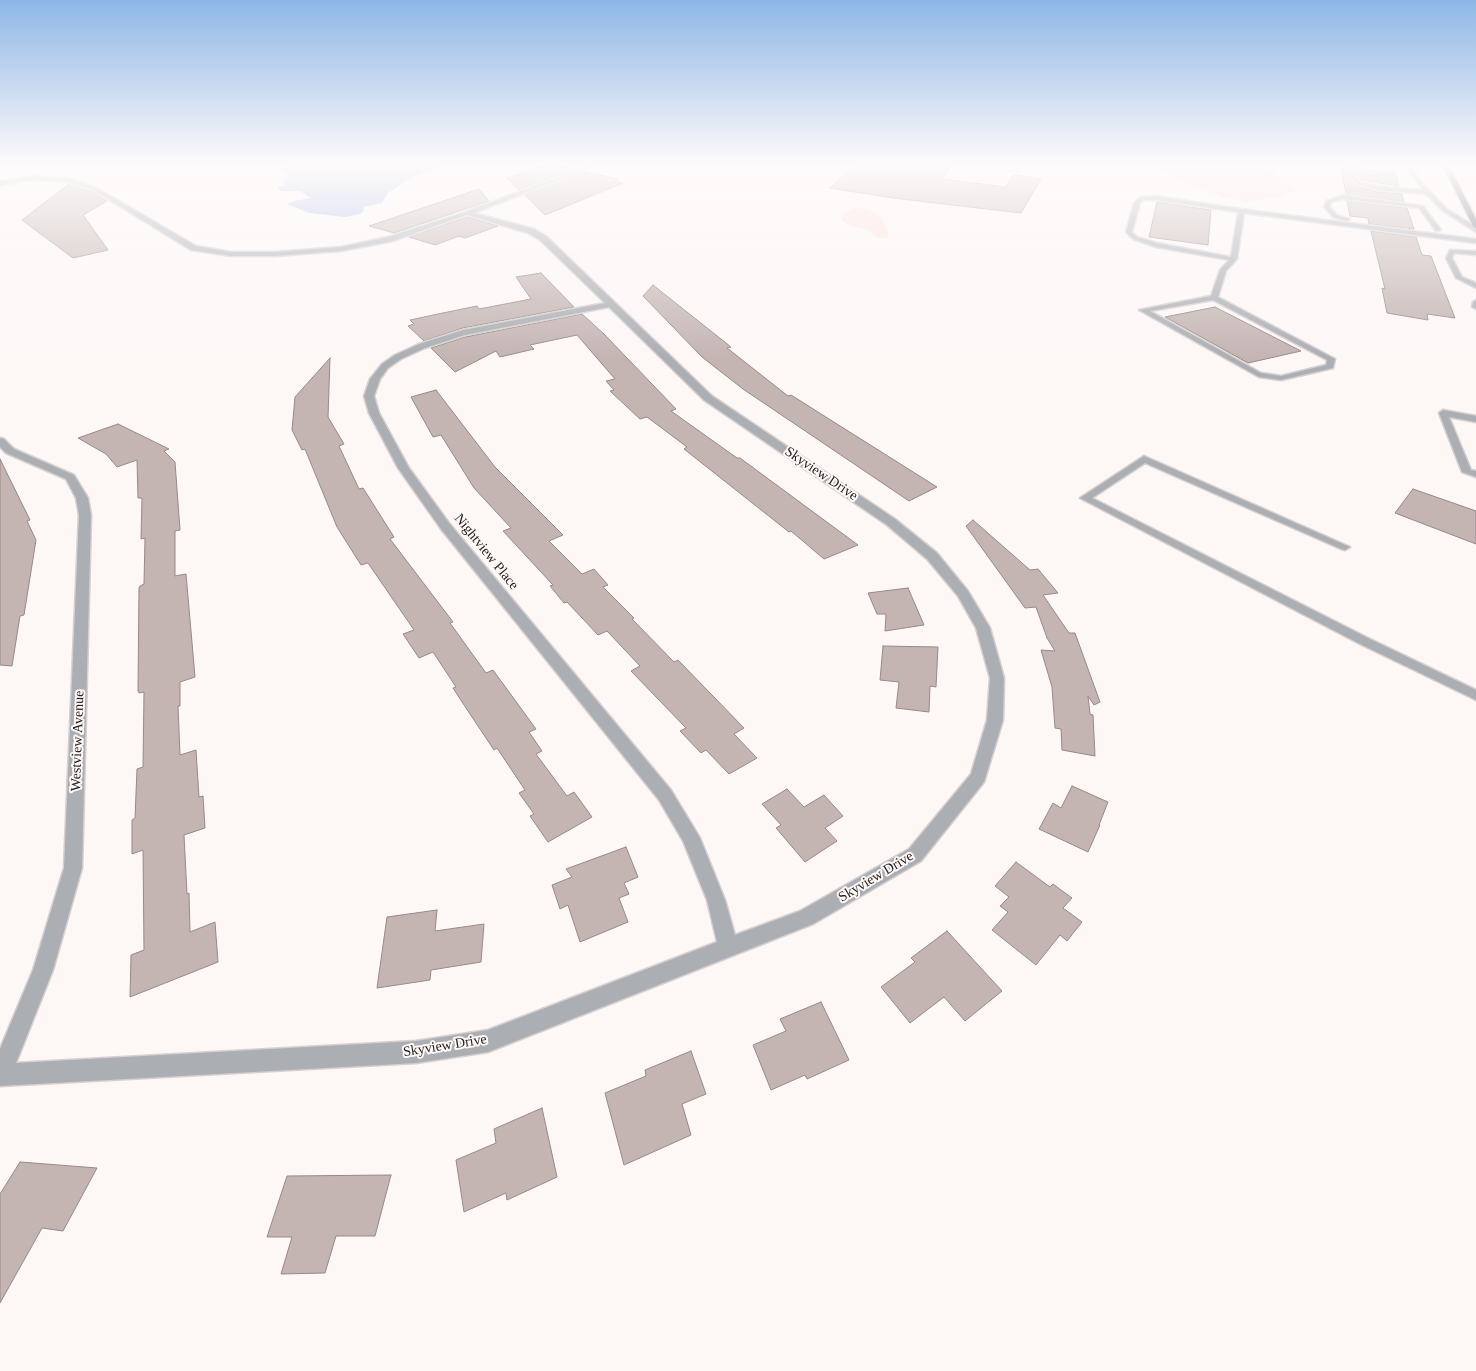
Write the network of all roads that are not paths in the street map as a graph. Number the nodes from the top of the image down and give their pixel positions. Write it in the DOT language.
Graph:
graph roads {
  1 [pos="164,230"];
  2 [pos="417,230"];
  3 [pos="526,230"];
  4 [pos="1130,230"];
  5 [pos="1238,230"];
  6 [pos="1390,230"];
  7 [pos="1438,230"];
  8 [pos="1476,234"];
  9 [pos="1476,241"];
  10 [pos="1476,253"];
  11 [pos="1234,259"];
  12 [pos="1476,286"];
  13 [pos="1214,298"];
  14 [pos="1476,302"];
  15 [pos="611,304"];
  16 [pos="1476,307"];
  17 [pos="1476,419"];
  18 [pos="0,441"];
  19 [pos="1476,474"];
  20 [pos="1345,547"];
  21 [pos="1476,695"];
  22 [pos="728,947"];
  23 [pos="0,1075"];
  1 -- 2 [label="street"];
  3 -- 15 [label="street, Skyview Drive"];
  4 -- 11 [label="lane"];
  5 -- 11 [label="lane"];
  6 -- 9 [label="lane"];
  7 -- 8 [label="lane"];
  10 -- 12 [label="lane"];
  11 -- 13 [label="lane"];
  13 -- 13 [label="lane"];
  14 -- 16 [label="lane"];
  15 -- 22 [label="street, Nightview Place"];
  15 -- 22 [label="street, Skyview Drive"];
  17 -- 19 [label="lane"];
  18 -- 23 [label="street, Westview Avenue"];
  20 -- 21 [label="lane"];
  22 -- 23 [label="street, Skyview Drive"];
}
